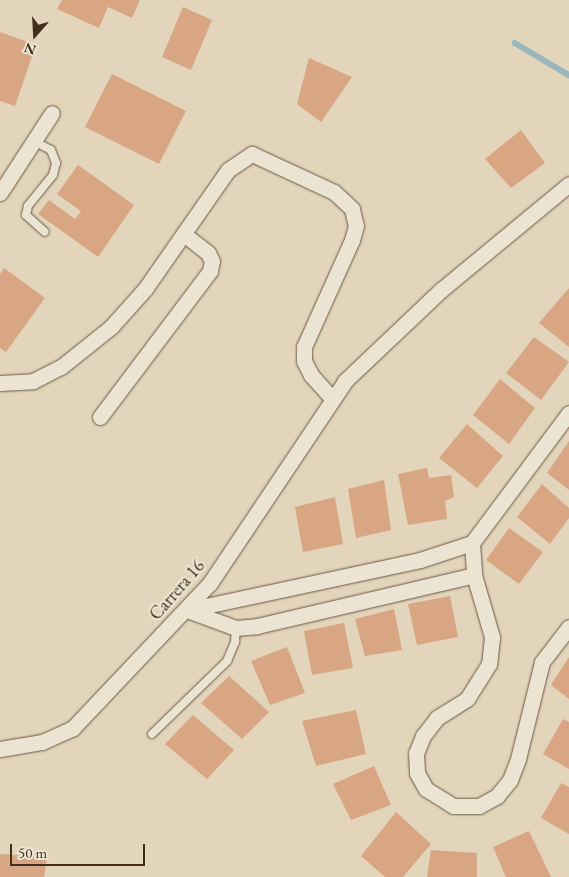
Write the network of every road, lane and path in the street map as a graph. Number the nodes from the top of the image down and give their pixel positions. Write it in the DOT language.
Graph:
graph roads {
  1 [pos="52,114"];
  2 [pos="34,141"];
  3 [pos="569,184"];
  4 [pos="0,193"];
  5 [pos="45,232"];
  6 [pos="184,234"];
  7 [pos="0,383"];
  8 [pos="331,397"];
  9 [pos="569,413"];
  10 [pos="100,417"];
  11 [pos="472,543"];
  12 [pos="474,575"];
  13 [pos="187,610"];
  14 [pos="569,626"];
  15 [pos="236,628"];
  16 [pos="152,734"];
  17 [pos="0,750"];
  1 -- 2 [label="street"];
  2 -- 4 [label="street"];
  2 -- 5 [label="lane"];
  3 -- 8 [label="street, Carrera 16"];
  6 -- 7 [label="street"];
  6 -- 8 [label="street"];
  6 -- 10 [label="street"];
  8 -- 13 [label="street, Carrera 16"];
  9 -- 11 [label="street"];
  11 -- 12 [label="street"];
  11 -- 13 [label="street"];
  12 -- 14 [label="street"];
  12 -- 15 [label="street"];
  13 -- 15 [label="street"];
  13 -- 17 [label="street, Carrera 16"];
  15 -- 16 [label="lane"];
}
